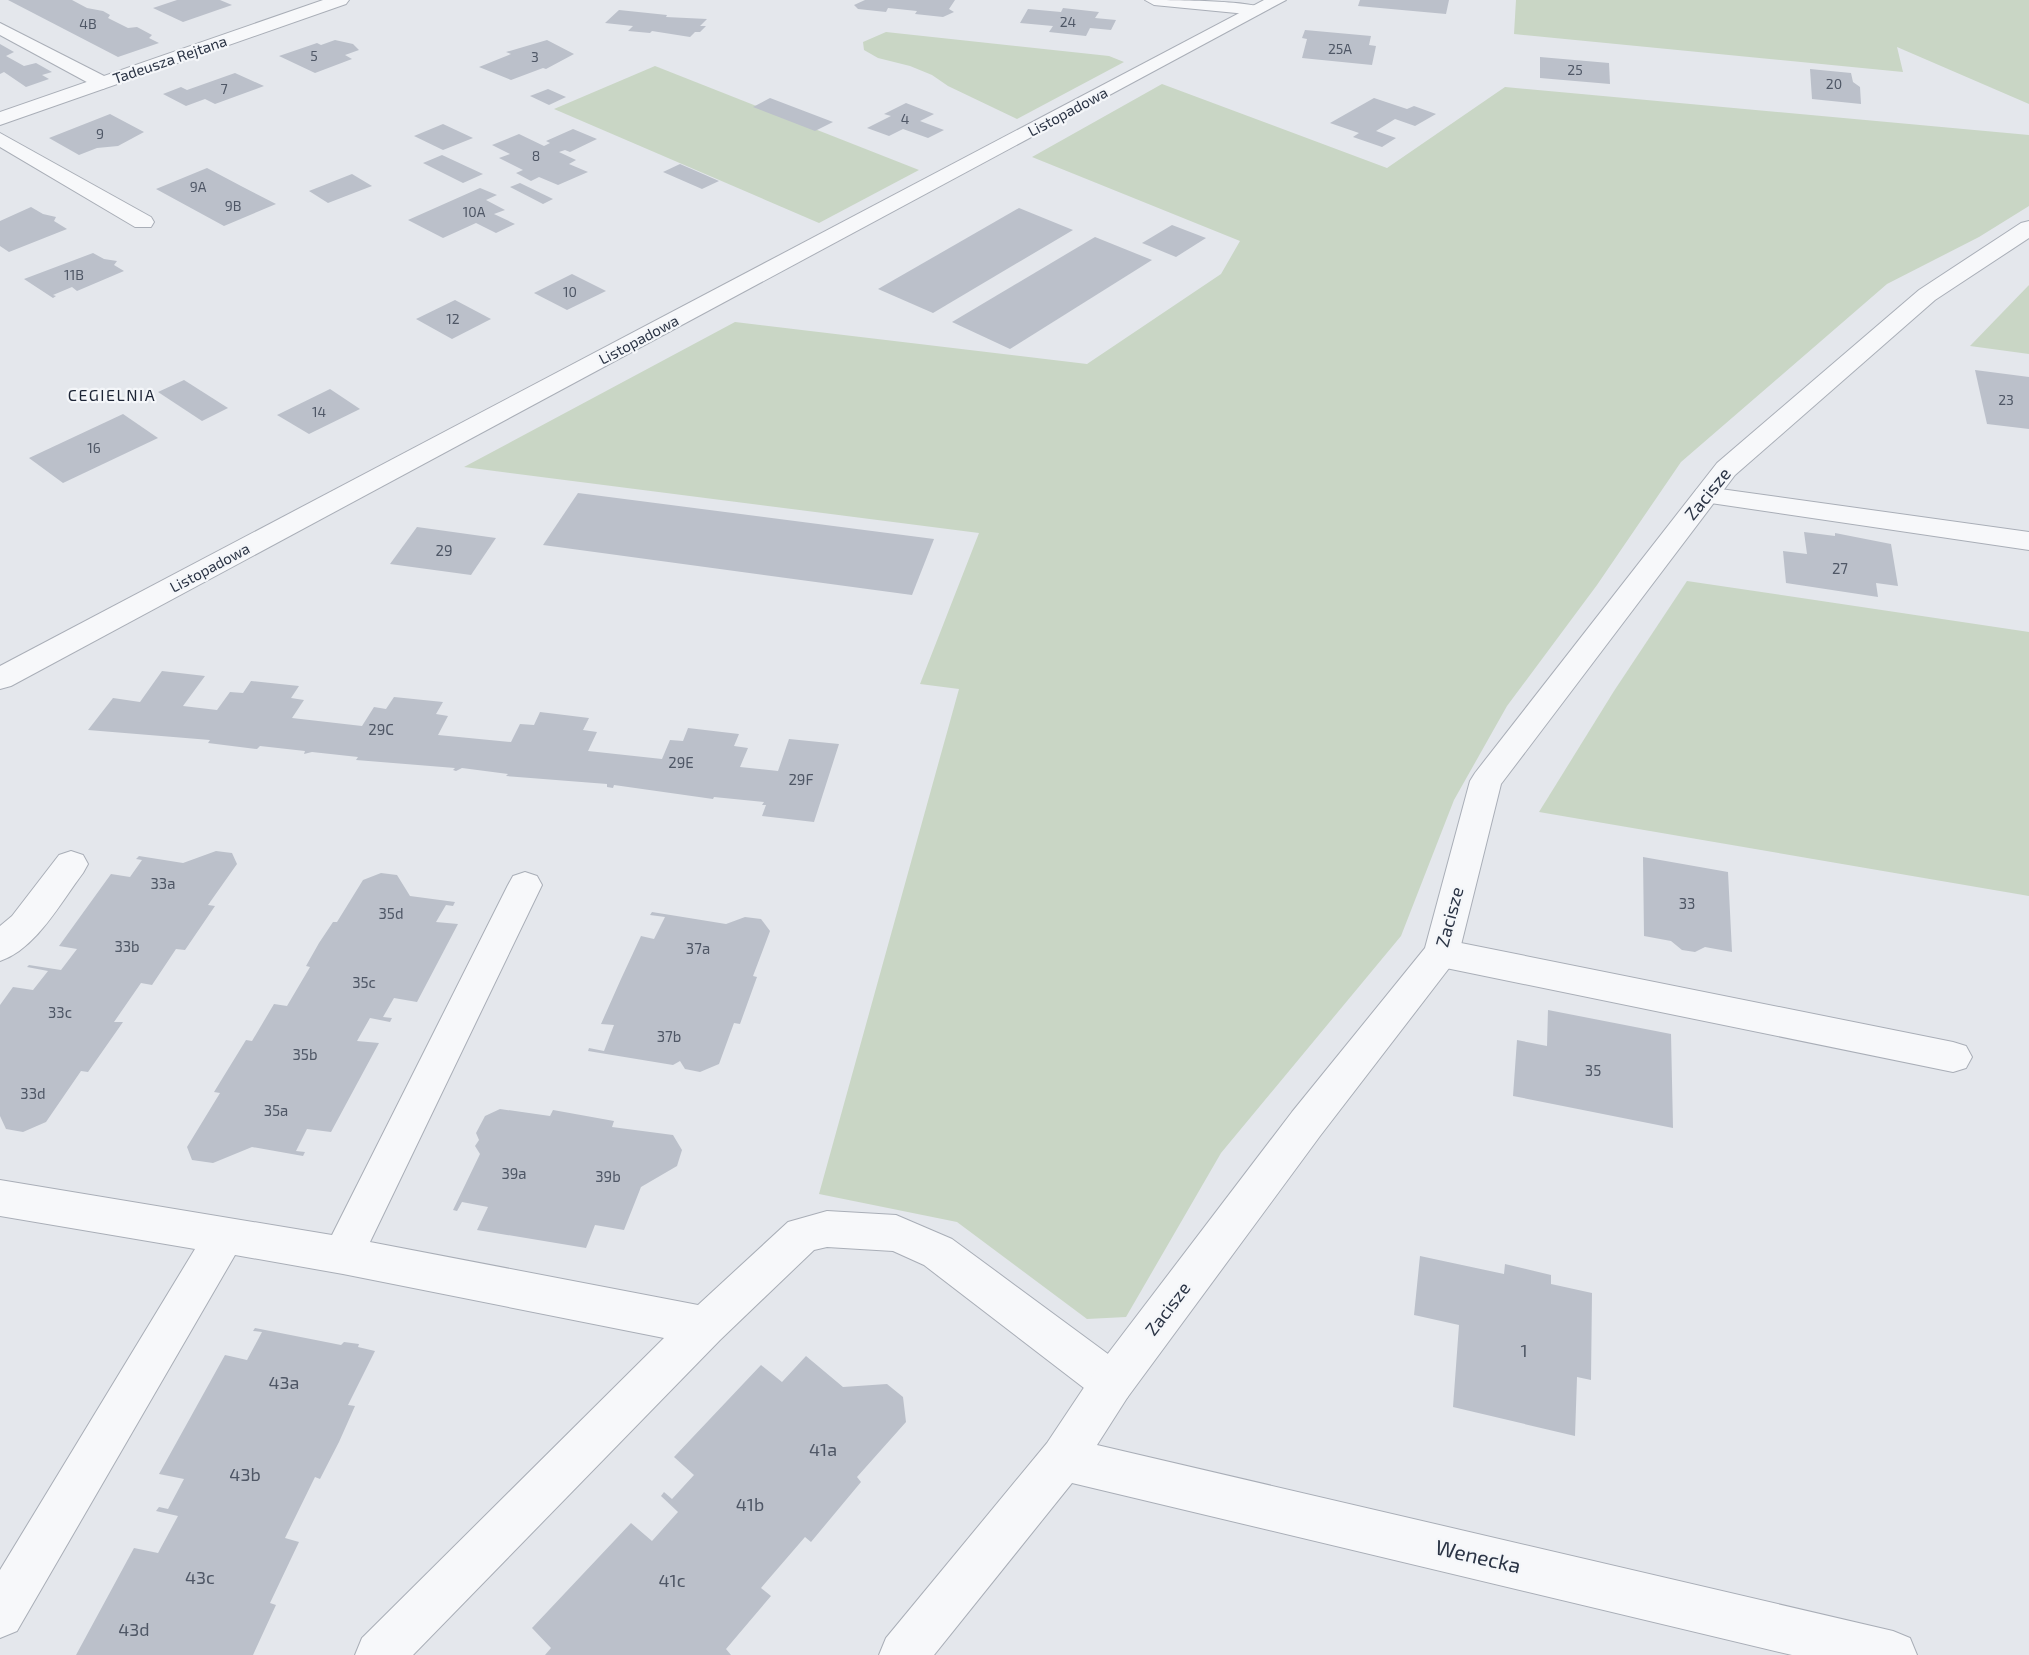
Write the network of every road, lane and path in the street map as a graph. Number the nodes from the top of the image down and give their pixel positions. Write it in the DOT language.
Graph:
graph roads {
  1 [pos="340,0"];
  2 [pos="1154,0"];
  3 [pos="1267,5"];
  4 [pos="0,28"];
  5 [pos="103,83"];
  6 [pos="0,119"];
  7 [pos="0,140"];
  8 [pos="143,222"];
  9 [pos="2029,228"];
  10 [pos="1706,495"];
  11 [pos="2029,541"];
  12 [pos="0,679"];
  13 [pos="71,864"];
  14 [pos="525,885"];
  15 [pos="0,947"];
  16 [pos="1442,953"];
  17 [pos="1953,1057"];
  18 [pos="0,1198"];
  19 [pos="224,1237"];
  20 [pos="343,1255"];
  21 [pos="705,1326"];
  22 [pos="1112,1383"];
  23 [pos="1063,1459"];
  24 [pos="5,1593"];
  25 [pos="379,1655"];
  26 [pos="903,1655"];
  27 [pos="1893,1655"];
  1 -- 5 [label="street, Tadeusza Rejtana"];
  2 -- 3 [label="street"];
  3 -- 12 [label="street, Listopadowa"];
  4 -- 5 [label="street"];
  5 -- 6 [label="street, Tadeusza Rejtana"];
  7 -- 8 [label="street"];
  9 -- 10 [label="street, Zacisze"];
  10 -- 11 [label="street"];
  10 -- 16 [label="street, Zacisze"];
  13 -- 15 [label="street"];
  14 -- 20 [label="street"];
  16 -- 17 [label="street"];
  16 -- 22 [label="street, Zacisze"];
  18 -- 19 [label="street"];
  19 -- 20 [label="street"];
  19 -- 24 [label="street"];
  20 -- 21 [label="street"];
  21 -- 22 [label="street"];
  21 -- 25 [label="street"];
  22 -- 23 [label="street, Zacisze"];
  23 -- 26 [label="street, Zacisze"];
  23 -- 27 [label="street, Wenecka"];
}
